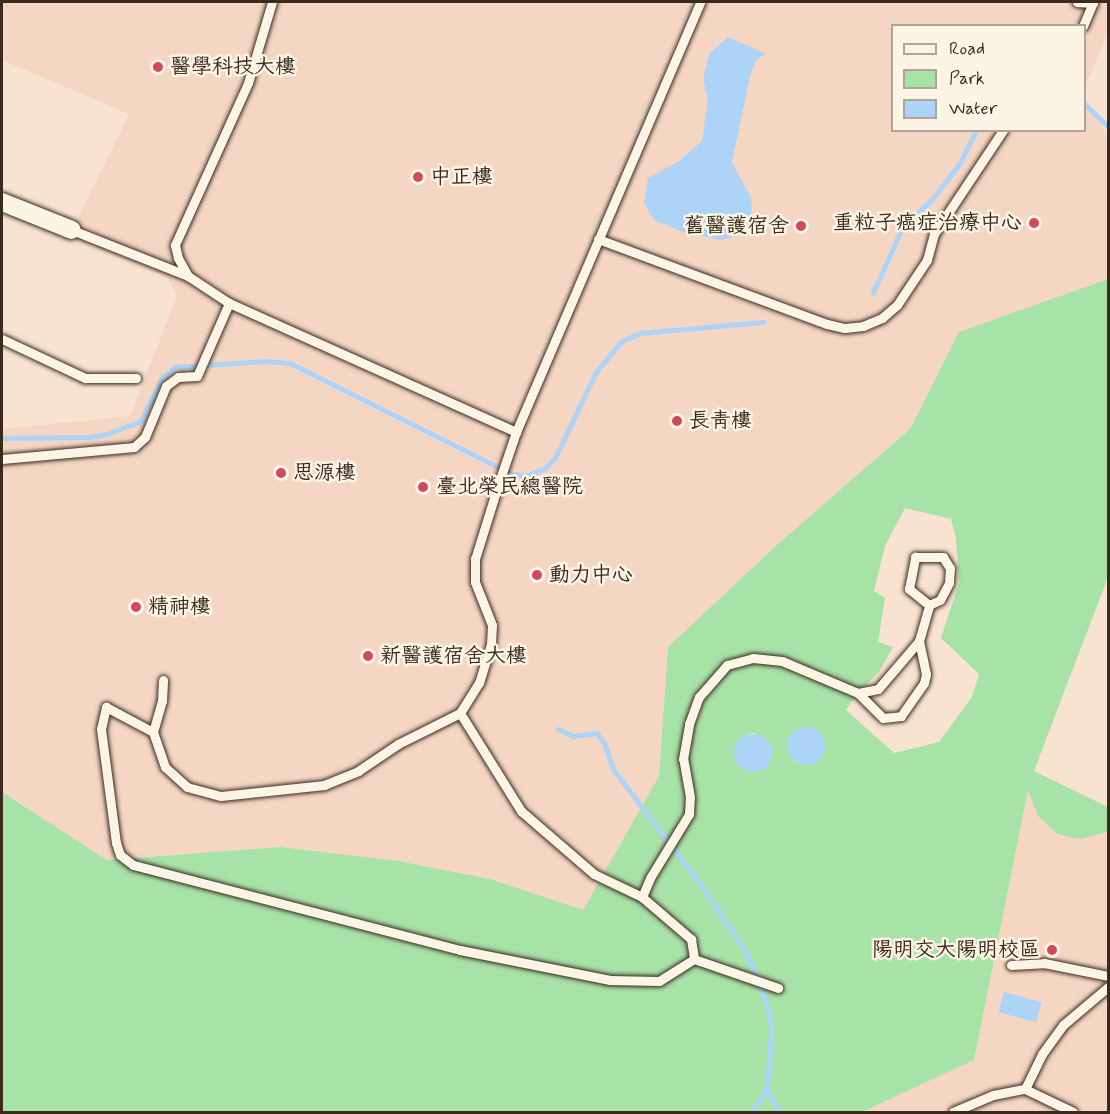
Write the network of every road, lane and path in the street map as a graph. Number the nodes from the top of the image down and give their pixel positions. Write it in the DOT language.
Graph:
graph roads {
  1 [pos="272,2"];
  2 [pos="700,2"];
  3 [pos="1077,2"];
  4 [pos="1093,2"];
  5 [pos="1084,24"];
  6 [pos="1002,132"];
  7 [pos="2,202"];
  8 [pos="72,230"];
  9 [pos="598,239"];
  10 [pos="188,276"];
  11 [pos="228,303"];
  12 [pos="2,339"];
  13 [pos="136,378"];
  14 [pos="516,432"];
  15 [pos="2,459"];
  16 [pos="929,605"];
  17 [pos="919,641"];
  18 [pos="163,680"];
  19 [pos="858,693"];
  20 [pos="460,713"];
  21 [pos="153,732"];
  22 [pos="642,897"];
  23 [pos="694,959"];
  24 [pos="1011,964"];
  25 [pos="1108,975"];
  26 [pos="1108,987"];
  27 [pos="778,988"];
  28 [pos="1025,1089"];
  29 [pos="952,1113"];
  30 [pos="1073,1113"];
  1 -- 10 [label="lane"];
  2 -- 9 [label="lane"];
  3 -- 4 [label="lane"];
  4 -- 5 [label="lane"];
  6 -- 9 [label="lane"];
  7 -- 8 [label="street"];
  8 -- 10 [label="lane"];
  9 -- 14 [label="lane"];
  10 -- 11 [label="lane"];
  11 -- 14 [label="lane"];
  11 -- 15 [label="lane"];
  12 -- 13 [label="lane"];
  14 -- 20 [label="lane"];
  16 -- 16 [label="lane"];
  16 -- 17 [label="lane"];
  17 -- 19 [label="lane"];
  17 -- 19 [label="lane"];
  18 -- 21 [label="lane"];
  19 -- 22 [label="lane"];
  20 -- 21 [label="lane"];
  20 -- 22 [label="lane"];
  21 -- 23 [label="lane"];
  22 -- 23 [label="lane"];
  23 -- 27 [label="lane"];
  24 -- 25 [label="lane"];
  26 -- 28 [label="lane"];
  28 -- 29 [label="lane"];
  28 -- 30 [label="lane"];
}
